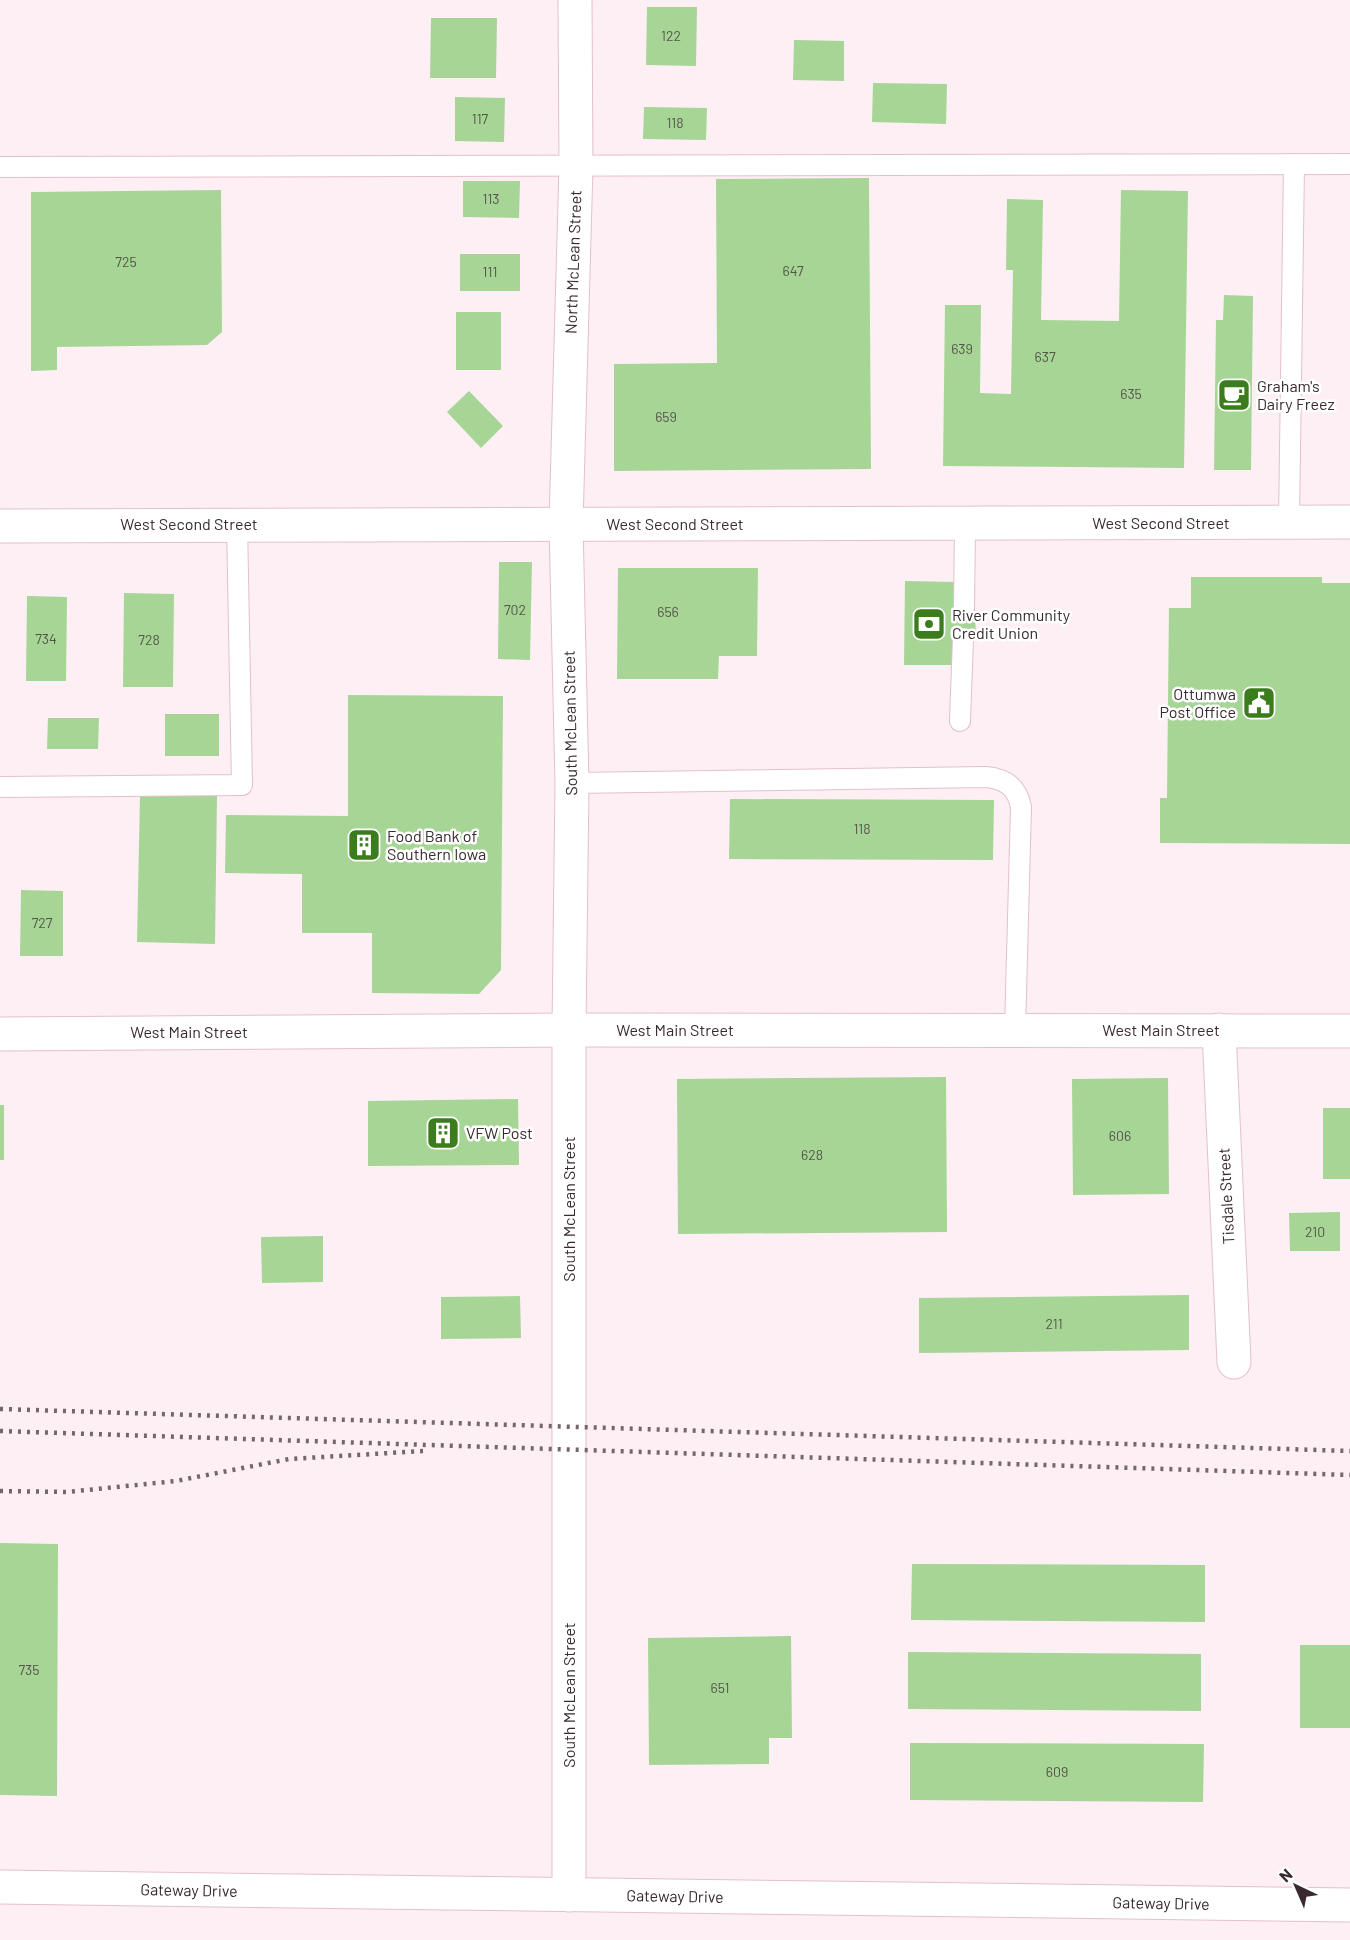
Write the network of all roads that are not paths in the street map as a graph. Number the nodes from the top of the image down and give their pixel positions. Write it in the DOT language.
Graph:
graph roads {
  1 [pos="576,0"];
  2 [pos="1294,164"];
  3 [pos="1350,164"];
  4 [pos="576,166"];
  5 [pos="0,167"];
  6 [pos="1288,522"];
  7 [pos="1350,522"];
  8 [pos="965,523"];
  9 [pos="237,524"];
  10 [pos="566,524"];
  11 [pos="0,526"];
  12 [pos="964,608"];
  13 [pos="963,639"];
  14 [pos="960,721"];
  15 [pos="572,783"];
  16 [pos="0,787"];
  17 [pos="569,1030"];
  18 [pos="1016,1030"];
  19 [pos="1219,1030"];
  20 [pos="1350,1030"];
  21 [pos="0,1034"];
  22 [pos="1234,1362"];
  23 [pos="0,1887"];
  24 [pos="569,1895"];
  25 [pos="1350,1905"];
  1 -- 4 [label="street, North McLean Street"];
  2 -- 3 [label="lane"];
  2 -- 4 [label="lane"];
  2 -- 6 [label="lane"];
  4 -- 5 [label="lane"];
  4 -- 10 [label="street, North McLean Street"];
  6 -- 7 [label="street, West Second Street"];
  6 -- 8 [label="street, West Second Street"];
  8 -- 10 [label="street, West Second Street"];
  8 -- 12 [label="lane"];
  9 -- 10 [label="street, West Second Street"];
  9 -- 11 [label="street, West Second Street"];
  9 -- 16 [label="lane"];
  10 -- 15 [label="street, South McLean Street"];
  13 -- 14 [label="lane"];
  15 -- 17 [label="street, South McLean Street"];
  15 -- 18 [label="lane"];
  17 -- 18 [label="street, West Main Street"];
  17 -- 21 [label="street, West Main Street"];
  17 -- 24 [label="street, South McLean Street"];
  18 -- 19 [label="street, West Main Street"];
  19 -- 20 [label="street, West Main Street"];
  19 -- 22 [label="street, Tisdale Street"];
  23 -- 24 [label="street, Gateway Drive"];
  24 -- 25 [label="street, Gateway Drive"];
}
